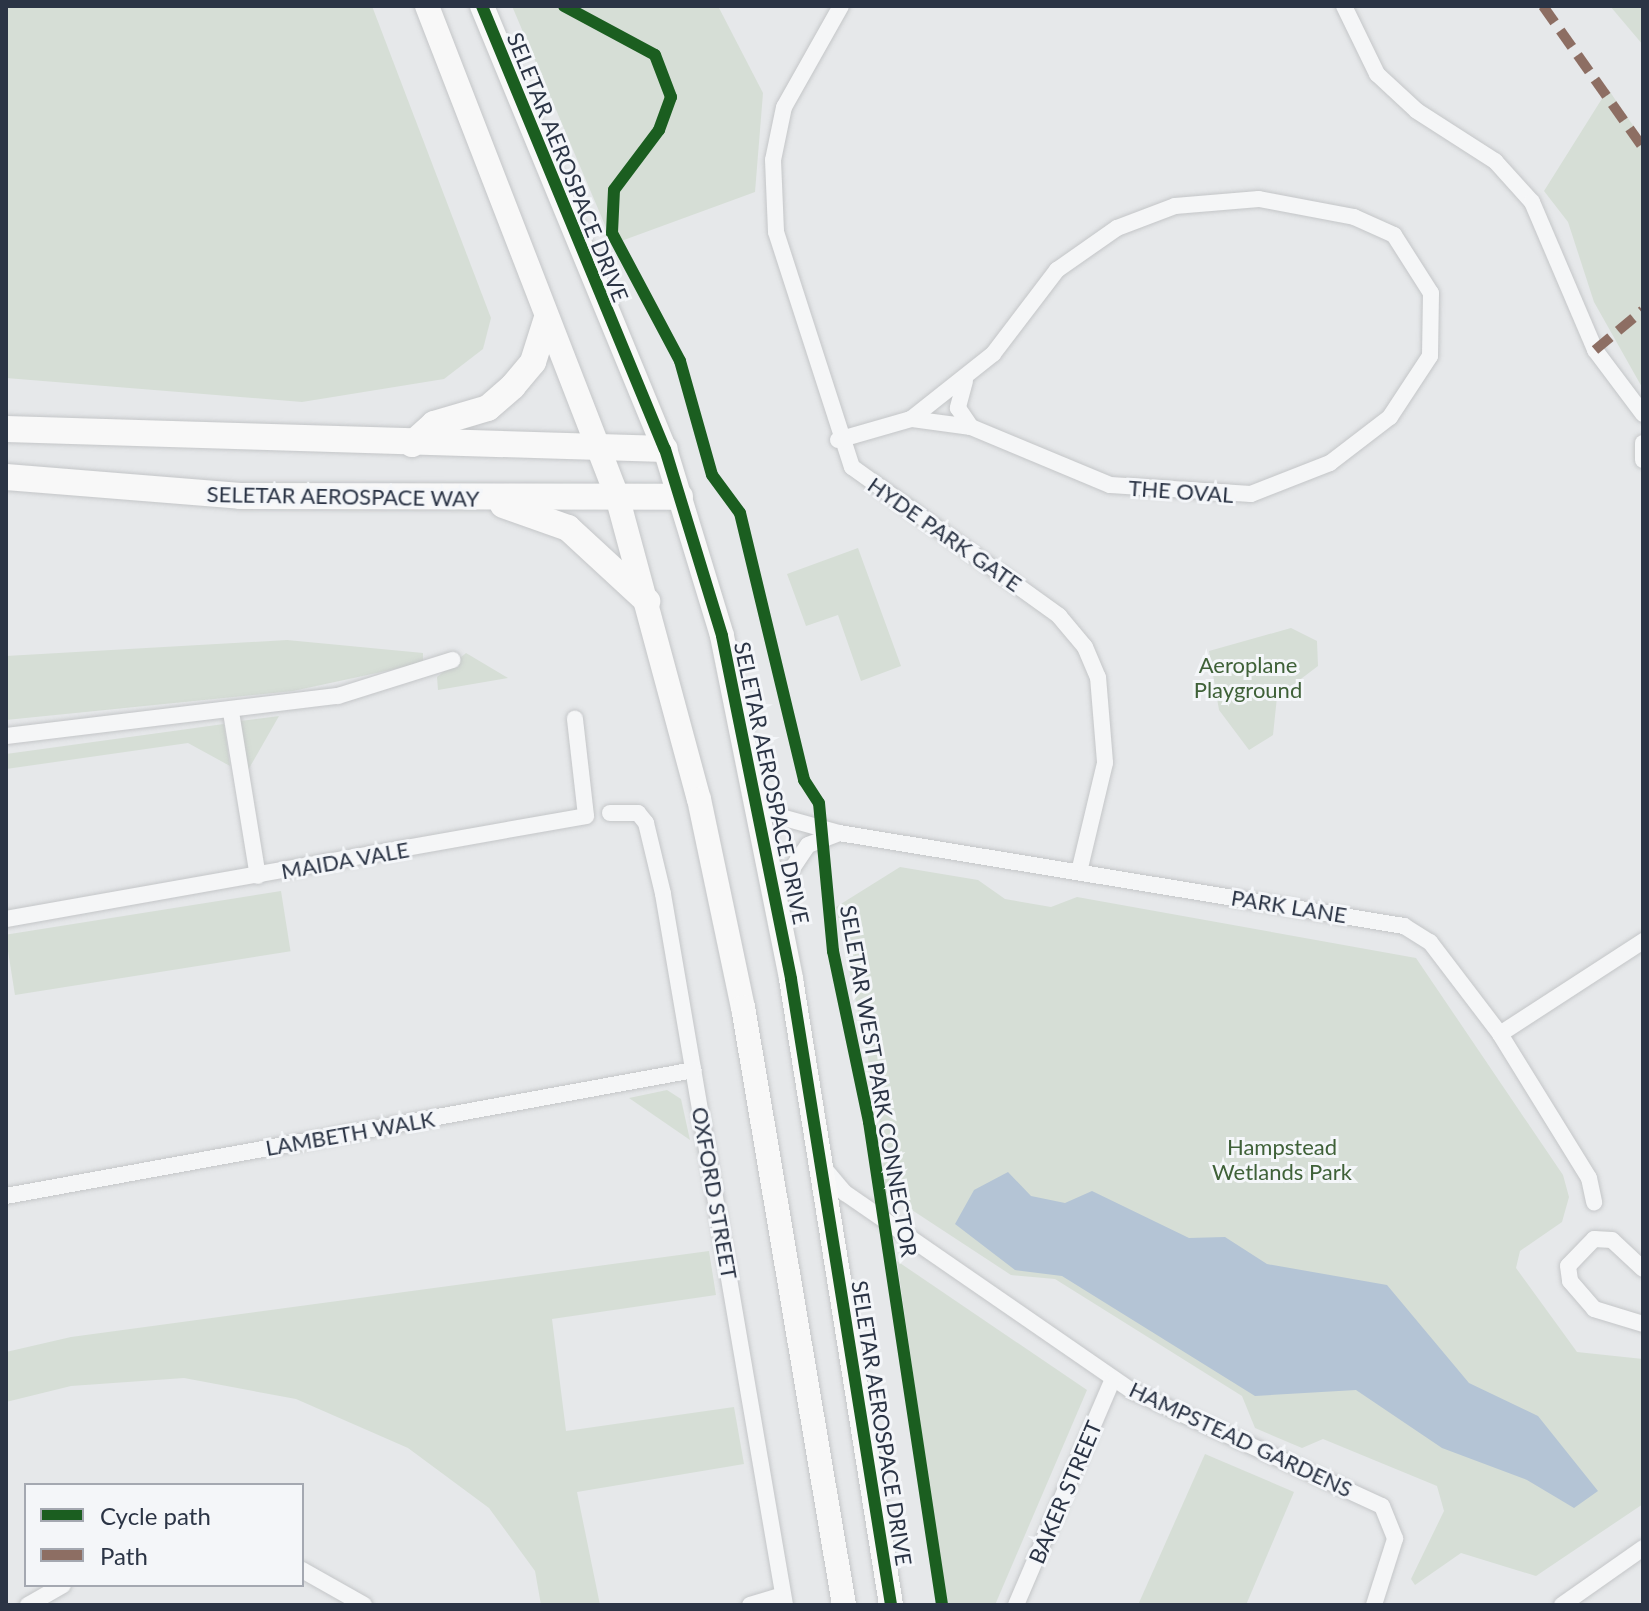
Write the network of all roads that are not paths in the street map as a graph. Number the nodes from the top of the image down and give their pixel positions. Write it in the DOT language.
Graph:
graph roads {
  1 [pos="427,6"];
  2 [pos="482,6"];
  3 [pos="841,6"];
  4 [pos="1344,6"];
  5 [pos="546,321"];
  6 [pos="965,381"];
  7 [pos="1643,414"];
  8 [pos="911,419"];
  9 [pos="971,427"];
  10 [pos="6,429"];
  11 [pos="838,440"];
  12 [pos="1643,443"];
  13 [pos="412,444"];
  14 [pos="599,448"];
  15 [pos="665,449"];
  16 [pos="1643,460"];
  17 [pos="6,477"];
  18 [pos="617,496"];
  19 [pos="680,497"];
  20 [pos="484,499"];
  21 [pos="647,601"];
  22 [pos="452,660"];
  23 [pos="231,712"];
  24 [pos="575,719"];
  25 [pos="6,736"];
  26 [pos="758,793"];
  27 [pos="610,813"];
  28 [pos="839,833"];
  29 [pos="1079,872"];
  30 [pos="258,876"];
  31 [pos="775,894"];
  32 [pos="6,919"];
  33 [pos="1643,941"];
  34 [pos="1500,1034"];
  35 [pos="694,1070"];
  36 [pos="822,1166"];
  37 [pos="6,1196"];
  38 [pos="1594,1202"];
  39 [pos="1643,1269"];
  40 [pos="1643,1324"];
  41 [pos="1113,1379"];
  42 [pos="1643,1548"];
  43 [pos="304,1571"];
  44 [pos="60,1587"];
  45 [pos="784,1600"];
  46 [pos="28,1605"];
  47 [pos="364,1605"];
  48 [pos="750,1605"];
  49 [pos="844,1605"];
  50 [pos="891,1605"];
  51 [pos="1016,1605"];
  52 [pos="1374,1605"];
  53 [pos="1562,1605"];
  1 -- 5 [label="street"];
  2 -- 15 [label="street, SELETAR AEROSPACE DRIVE"];
  3 -- 11 [label="street, HYDE PARK GATE"];
  4 -- 7 [label="street"];
  5 -- 13 [label="main road"];
  5 -- 14 [label="street"];
  6 -- 8 [label="street, THE OVAL"];
  6 -- 9 [label="street"];
  6 -- 9 [label="street, THE OVAL"];
  8 -- 9 [label="street, THE OVAL"];
  8 -- 11 [label="street, THE OVAL"];
  10 -- 13 [label="main road"];
  11 -- 29 [label="street, HYDE PARK GATE"];
  12 -- 16 [label="street"];
  13 -- 14 [label="main road"];
  14 -- 15 [label="main road"];
  14 -- 18 [label="street"];
  15 -- 19 [label="street, SELETAR AEROSPACE DRIVE"];
  17 -- 20 [label="main road, SELETAR AEROSPACE WAY"];
  18 -- 19 [label="main road, SELETAR AEROSPACE WAY"];
  18 -- 20 [label="main road, SELETAR AEROSPACE WAY"];
  18 -- 21 [label="street"];
  19 -- 26 [label="street, SELETAR AEROSPACE DRIVE"];
  20 -- 21 [label="main road"];
  21 -- 49 [label="street"];
  22 -- 23 [label="street"];
  23 -- 25 [label="street"];
  23 -- 30 [label="street"];
  24 -- 30 [label="street, MAIDA VALE"];
  26 -- 28 [label="street, PARK LANE"];
  26 -- 31 [label="street, SELETAR AEROSPACE DRIVE"];
  27 -- 35 [label="street, OXFORD STREET"];
  28 -- 29 [label="street, PARK LANE"];
  28 -- 31 [label="street"];
  29 -- 34 [label="street, PARK LANE"];
  30 -- 32 [label="street, MAIDA VALE"];
  31 -- 36 [label="street, SELETAR AEROSPACE DRIVE"];
  33 -- 34 [label="street"];
  34 -- 38 [label="street, PARK LANE"];
  35 -- 37 [label="street, LAMBETH WALK"];
  35 -- 45 [label="street, OXFORD STREET"];
  36 -- 41 [label="street, HAMPSTEAD GARDENS"];
  36 -- 50 [label="street, SELETAR AEROSPACE DRIVE"];
  39 -- 40 [label="street"];
  41 -- 51 [label="street, BAKER STREET"];
  41 -- 52 [label="street, HAMPSTEAD GARDENS"];
  42 -- 53 [label="street"];
  43 -- 47 [label="street"];
  44 -- 46 [label="street"];
  45 -- 48 [label="street"];
}
